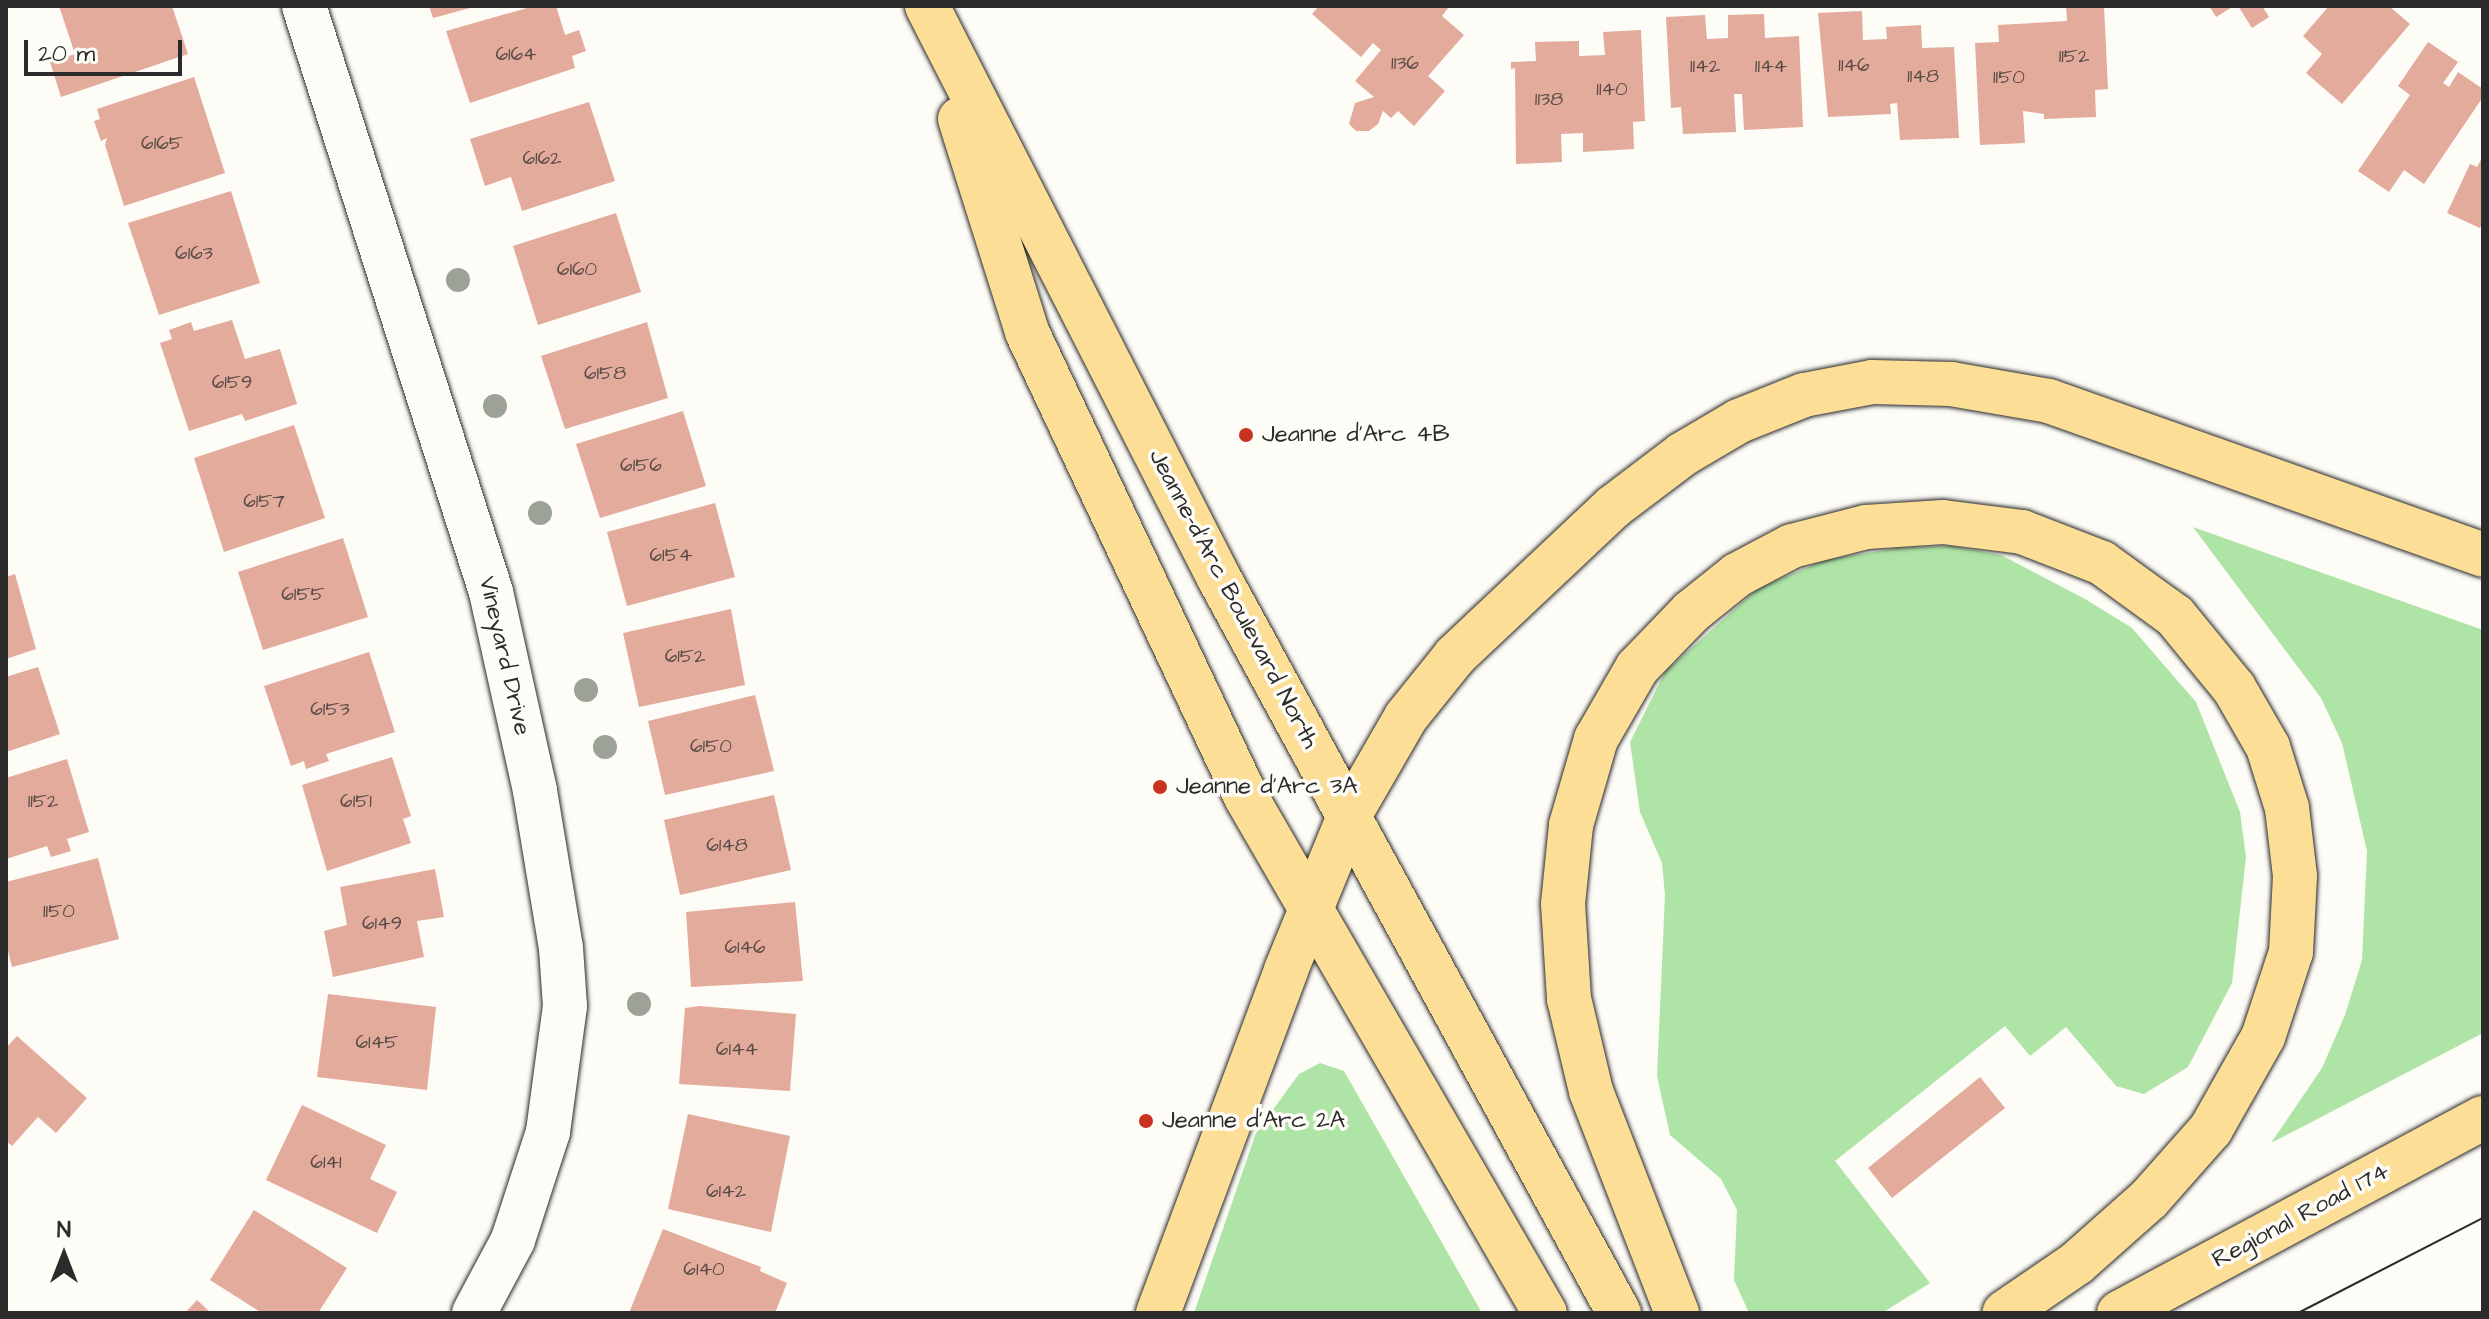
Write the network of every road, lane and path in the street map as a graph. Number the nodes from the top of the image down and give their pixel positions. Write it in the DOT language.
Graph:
graph roads {
  1 [pos="304,6"];
  2 [pos="925,6"];
  3 [pos="2483,555"];
  4 [pos="1350,814"];
  5 [pos="1312,908"];
  6 [pos="2483,1118"];
  7 [pos="474,1313"];
  8 [pos="1158,1313"];
  9 [pos="1545,1313"];
  10 [pos="1619,1313"];
  11 [pos="1677,1313"];
  12 [pos="2004,1313"];
  13 [pos="2119,1313"];
  1 -- 7 [label="street, Vineyard Drive"];
  2 -- 4 [label="main road, Jeanne-d'Arc Boulevard North"];
  2 -- 5 [label="main road, Jeanne-d'Arc Boulevard North"];
  3 -- 4 [label="main road"];
  4 -- 5 [label="main road"];
  4 -- 10 [label="main road, Jeanne-d'Arc Boulevard North"];
  5 -- 8 [label="main road"];
  5 -- 9 [label="main road, Jeanne-d'Arc Boulevard North"];
  6 -- 13 [label="main road, Regional Road 174"];
  11 -- 12 [label="main road"];
}
